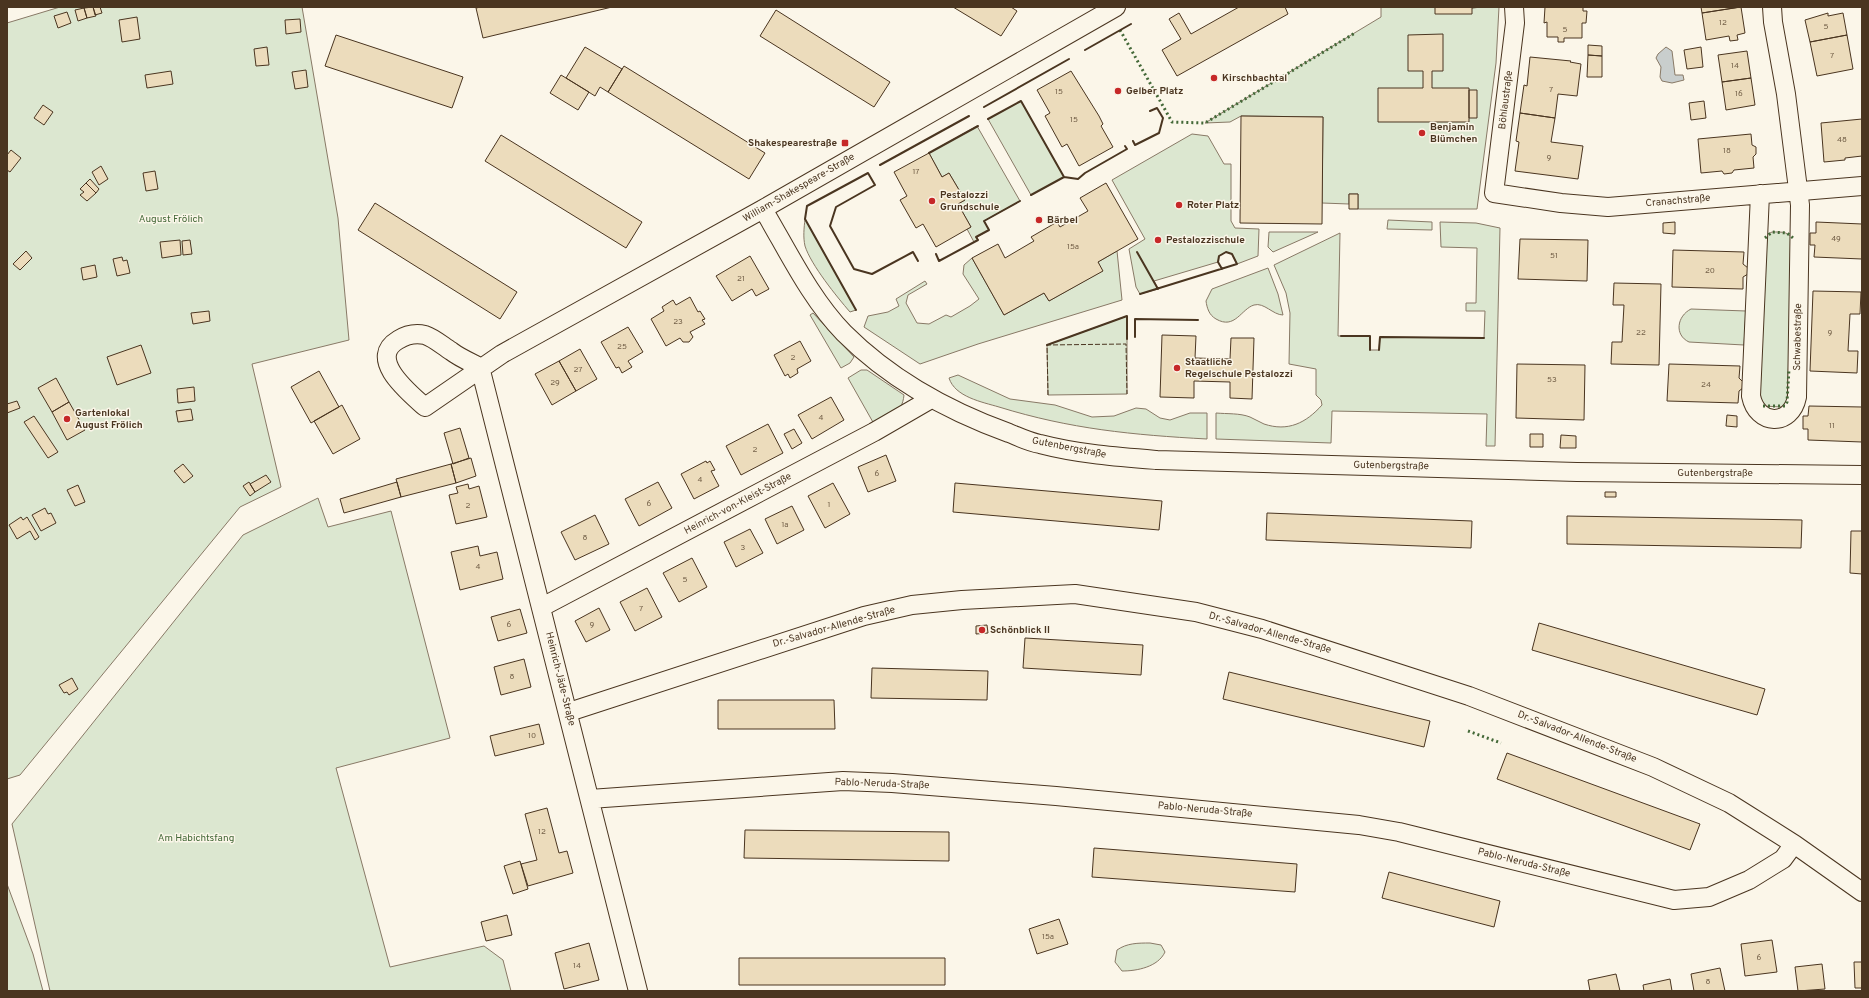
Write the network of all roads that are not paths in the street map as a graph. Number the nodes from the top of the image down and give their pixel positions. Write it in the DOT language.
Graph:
graph roads {
  1 [pos="1116,7"];
  2 [pos="1514,7"];
  3 [pos="1772,7"];
  4 [pos="1862,186"];
  5 [pos="1798,190"];
  6 [pos="1494,193"];
  7 [pos="1760,194"];
  8 [pos="763,209"];
  9 [pos="480,367"];
  10 [pos="931,399"];
  11 [pos="1862,475"];
  12 [pos="542,607"];
  13 [pos="569,712"];
  14 [pos="590,799"];
  15 [pos="1794,844"];
  16 [pos="1862,892"];
  17 [pos="638,991"];
  1 -- 8 [label="street, William-Shakespeare-Straße"];
  2 -- 6 [label="street, Böhlaustraße"];
  3 -- 5 [label="street, Schwabestraße"];
  4 -- 5 [label="street, Cranachstraße"];
  5 -- 7 [label="street, Cranachstraße"];
  5 -- 7 [label="street, Schwabestraße"];
  6 -- 7 [label="street, Cranachstraße"];
  8 -- 9 [label="street, William-Shakespeare-Straße"];
  8 -- 10 [label="street, Gutenbergstraße"];
  9 -- 9 [label="street, William-Shakespeare-Straße"];
  9 -- 12 [label="street, Heinrich-Jäde-Straße"];
  10 -- 11 [label="street, Gutenbergstraße"];
  10 -- 12 [label="street, Heinrich-von-Kleist-Straße"];
  12 -- 13 [label="street, Heinrich-Jäde-Straße"];
  13 -- 14 [label="street, Heinrich-Jäde-Straße"];
  13 -- 15 [label="street, Dr.-Salvador-Allende-Straße"];
  14 -- 15 [label="street, Pablo-Neruda-Straße"];
  14 -- 17 [label="street, Heinrich-Jäde-Straße"];
  15 -- 16 [label="street, Dr.-Salvador-Allende-Straße"];
}
